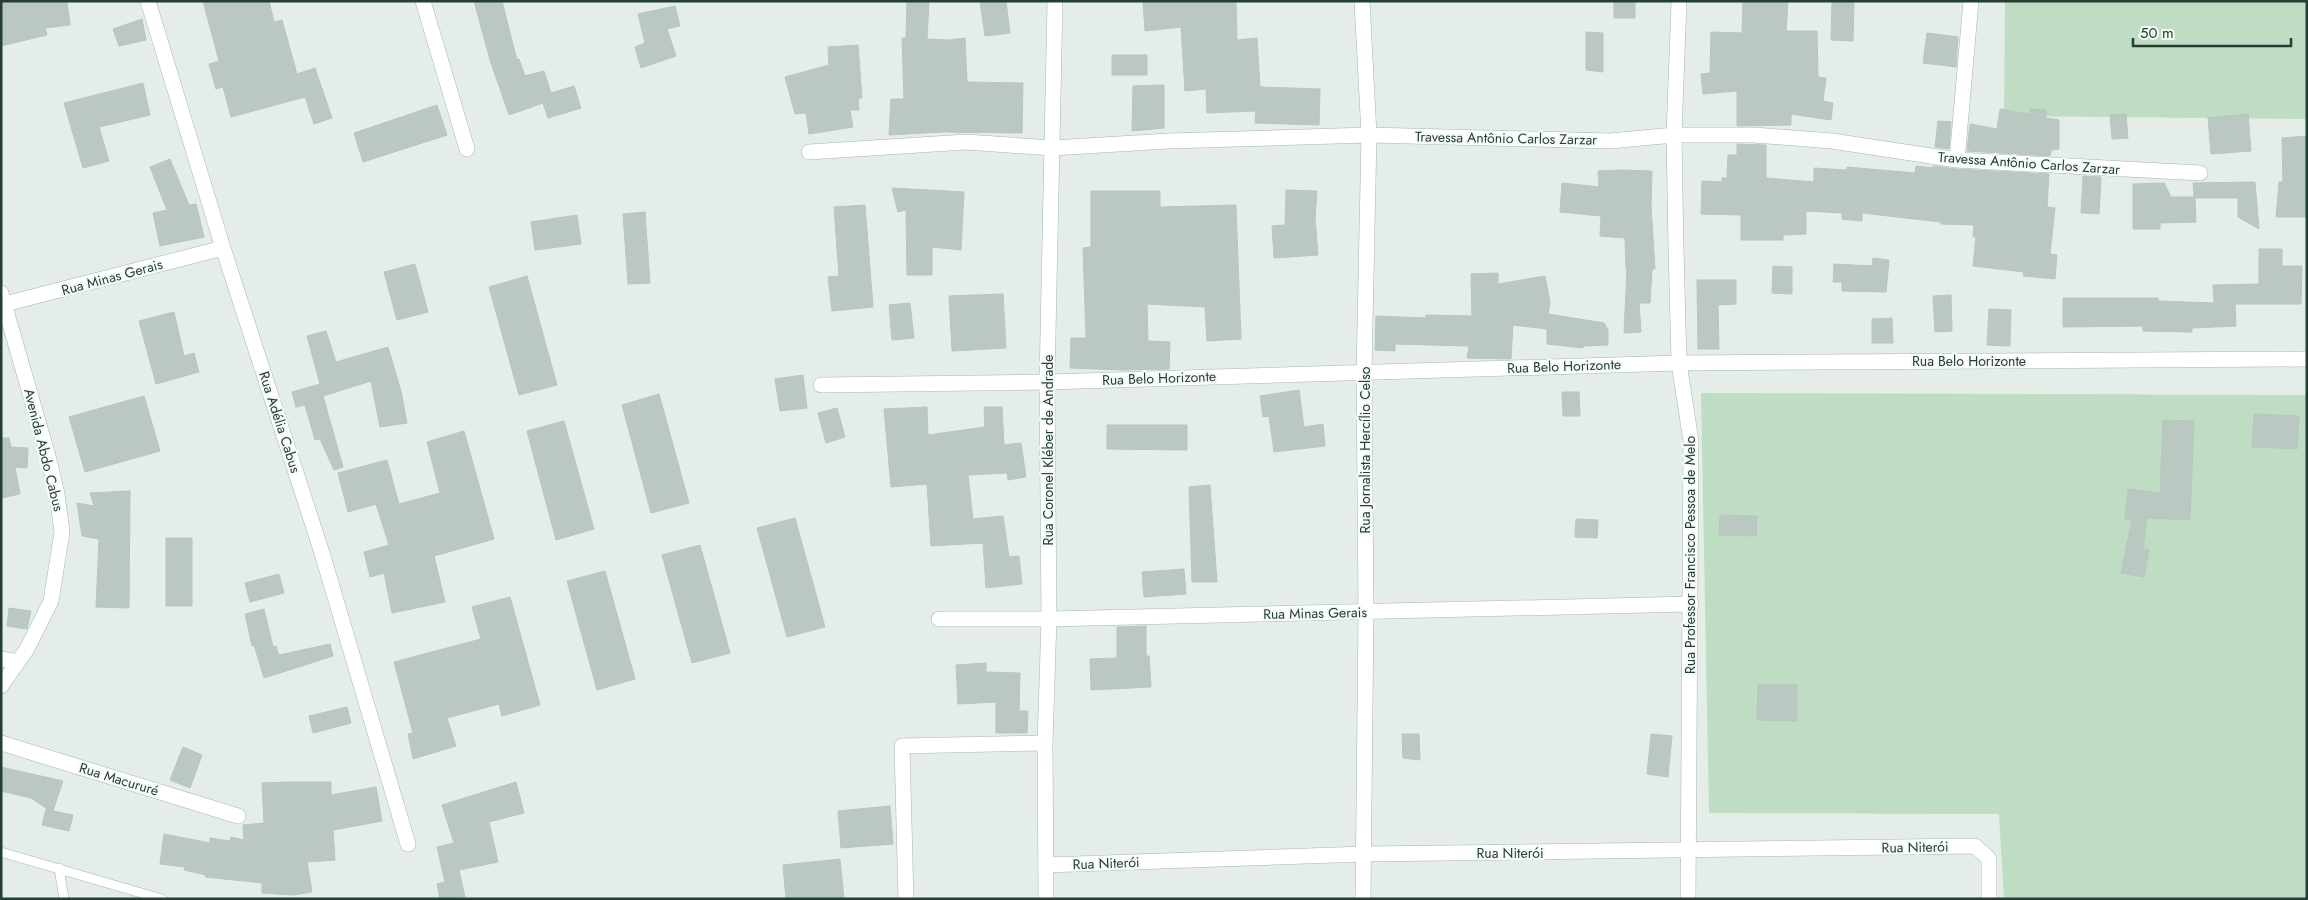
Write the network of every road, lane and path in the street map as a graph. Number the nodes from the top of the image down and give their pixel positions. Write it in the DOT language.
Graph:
graph roads {
  1 [pos="148,1"];
  2 [pos="423,1"];
  3 [pos="1054,1"];
  4 [pos="1362,1"];
  5 [pos="1679,1"];
  6 [pos="1971,1"];
  7 [pos="1369,135"];
  8 [pos="1674,135"];
  9 [pos="1052,148"];
  10 [pos="467,149"];
  11 [pos="809,152"];
  12 [pos="1957,160"];
  13 [pos="2200,173"];
  14 [pos="223,248"];
  15 [pos="3,301"];
  16 [pos="2307,359"];
  17 [pos="1679,363"];
  18 [pos="1364,372"];
  19 [pos="1047,382"];
  20 [pos="821,386"];
  21 [pos="1691,604"];
  22 [pos="1366,612"];
  23 [pos="939,619"];
  24 [pos="1049,620"];
  25 [pos="1,659"];
  26 [pos="18,662"];
  27 [pos="1,686"];
  28 [pos="1,743"];
  29 [pos="1045,743"];
  30 [pos="238,816"];
  31 [pos="408,844"];
  32 [pos="1688,851"];
  33 [pos="1,852"];
  34 [pos="1364,854"];
  35 [pos="1046,865"];
  36 [pos="59,868"];
  37 [pos="64,899"];
  38 [pos="161,899"];
  39 [pos="906,899"];
  40 [pos="1046,899"];
  41 [pos="1363,899"];
  42 [pos="1688,899"];
  43 [pos="1989,899"];
  1 -- 14 [label="street, Rua Adélia Cabus"];
  2 -- 10 [label="street"];
  3 -- 9 [label="street, Rua Coronel Kléber de Andrade"];
  4 -- 7 [label="street, Rua Jornalista Hercílio Celso"];
  5 -- 8 [label="street, Rua Professor Francisco Pessoa de Melo"];
  6 -- 12 [label="street"];
  7 -- 8 [label="street, Travessa Antônio Carlos Zarzar"];
  7 -- 9 [label="street, Travessa Antônio Carlos Zarzar"];
  7 -- 18 [label="street, Rua Jornalista Hercílio Celso"];
  8 -- 12 [label="street, Travessa Antônio Carlos Zarzar"];
  8 -- 17 [label="street, Rua Professor Francisco Pessoa de Melo"];
  9 -- 11 [label="street, Travessa Antônio Carlos Zarzar"];
  9 -- 19 [label="street, Rua Coronel Kléber de Andrade"];
  12 -- 13 [label="street, Travessa Antônio Carlos Zarzar"];
  14 -- 15 [label="street, Rua Minas Gerais"];
  14 -- 31 [label="street, Rua Adélia Cabus"];
  15 -- 26 [label="street, Avenida Abdo Cabus"];
  16 -- 17 [label="street, Rua Belo Horizonte"];
  17 -- 18 [label="street, Rua Belo Horizonte"];
  17 -- 21 [label="street, Rua Professor Francisco Pessoa de Melo"];
  18 -- 19 [label="street, Rua Belo Horizonte"];
  18 -- 22 [label="street, Rua Jornalista Hercílio Celso"];
  19 -- 20 [label="street, Rua Belo Horizonte"];
  19 -- 24 [label="street, Rua Coronel Kléber de Andrade"];
  21 -- 22 [label="street, Rua Minas Gerais"];
  21 -- 32 [label="street, Rua Professor Francisco Pessoa de Melo"];
  22 -- 24 [label="street, Rua Minas Gerais"];
  22 -- 34 [label="street, Rua Jornalista Hercílio Celso"];
  23 -- 24 [label="street, Rua Minas Gerais"];
  24 -- 29 [label="street, Rua Coronel Kléber de Andrade"];
  25 -- 26 [label="street"];
  26 -- 27 [label="street, Avenida Abdo Cabus"];
  28 -- 30 [label="street, Rua Macururé"];
  29 -- 35 [label="street, Rua Coronel Kléber de Andrade"];
  29 -- 39 [label="street"];
  32 -- 34 [label="street, Rua Niterói"];
  32 -- 42 [label="street, Rua Professor Francisco Pessoa de Melo"];
  32 -- 43 [label="street, Rua Niterói"];
  33 -- 36 [label="lane"];
  34 -- 35 [label="street, Rua Niterói"];
  34 -- 41 [label="street, Rua Jornalista Hercílio Celso"];
  35 -- 40 [label="street, Rua Coronel Kléber de Andrade"];
  36 -- 37 [label="lane"];
  36 -- 38 [label="lane"];
}
